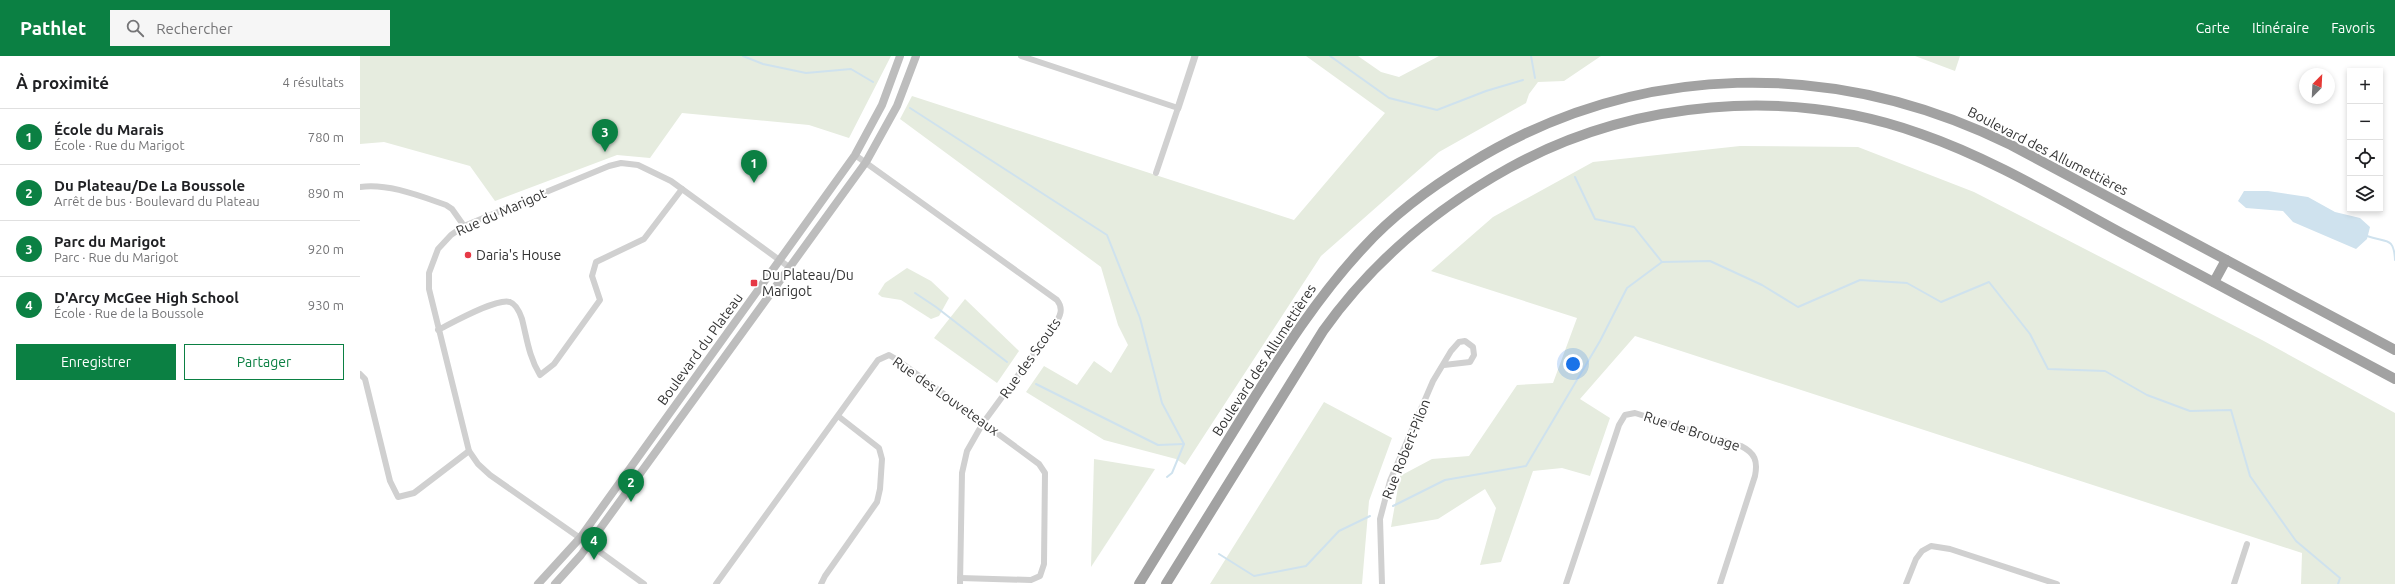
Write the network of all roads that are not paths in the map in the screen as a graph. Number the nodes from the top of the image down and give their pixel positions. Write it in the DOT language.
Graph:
graph roads {
  1 [pos="900,56"];
  2 [pos="916,56"];
  3 [pos="1021,56"];
  4 [pos="1195,56"];
  5 [pos="1178,108"];
  6 [pos="856,155"];
  7 [pos="866,162"];
  8 [pos="1156,173"];
  9 [pos="360,187"];
  10 [pos="682,189"];
  11 [pos="464,226"];
  12 [pos="780,260"];
  13 [pos="2226,260"];
  14 [pos="789,267"];
  15 [pos="2214,282"];
  16 [pos="438,330"];
  17 [pos="2395,350"];
  18 [pos="1444,365"];
  19 [pos="360,374"];
  20 [pos="2395,379"];
  21 [pos="838,416"];
  22 [pos="983,423"];
  23 [pos="469,452"];
  24 [pos="580,538"];
  25 [pos="589,544"];
  26 [pos="2247,544"];
  27 [pos="960,581"];
  28 [pos="538,584"];
  29 [pos="555,584"];
  30 [pos="644,584"];
  31 [pos="716,584"];
  32 [pos="821,584"];
  33 [pos="1139,584"];
  34 [pos="1166,584"];
  35 [pos="1382,584"];
  36 [pos="1566,584"];
  37 [pos="1720,584"];
  38 [pos="1906,584"];
  39 [pos="2057,584"];
  40 [pos="2234,584"];
  1 -- 6 [label="main road, Boulevard du Plateau"];
  2 -- 7 [label="main road, Boulevard du Plateau"];
  3 -- 5 [label="street"];
  4 -- 5 [label="street"];
  5 -- 8 [label="street"];
  6 -- 7 [label="street, Rue des Scouts"];
  6 -- 12 [label="main road, Boulevard du Plateau"];
  7 -- 14 [label="main road, Boulevard du Plateau"];
  7 -- 22 [label="street, Rue des Scouts"];
  9 -- 11 [label="street"];
  10 -- 11 [label="street, Rue du Marigot"];
  10 -- 12 [label="street, Rue du Marigot"];
  10 -- 16 [label="street"];
  11 -- 16 [label="street, Rue du Marigot"];
  12 -- 14 [label="street, Rue du Marigot"];
  12 -- 24 [label="main road, Boulevard du Plateau"];
  13 -- 15 [label="highway"];
  13 -- 17 [label="highway, Boulevard des Allumettières"];
  13 -- 33 [label="highway, Boulevard des Allumettières"];
  14 -- 25 [label="main road, Boulevard du Plateau"];
  15 -- 20 [label="highway"];
  15 -- 34 [label="highway"];
  16 -- 23 [label="street, Rue du Marigot"];
  18 -- 18 [label="street, Rue Robert-Pilon"];
  18 -- 35 [label="street, Rue Robert-Pilon"];
  19 -- 23 [label="street"];
  21 -- 22 [label="street, Rue des Louveteaux"];
  21 -- 31 [label="street, Rue des Louveteaux"];
  21 -- 32 [label="street"];
  22 -- 27 [label="street, Rue des Scouts"];
  22 -- 27 [label="street, Rue des Louveteaux"];
  23 -- 24 [label="street, Rue du Marigot"];
  24 -- 25 [label="main road"];
  24 -- 28 [label="main road, Boulevard du Plateau"];
  25 -- 29 [label="main road, Boulevard du Plateau"];
  25 -- 30 [label="street"];
  26 -- 40 [label="street"];
  36 -- 37 [label="street, Rue de Brouage"];
  38 -- 39 [label="street"];
}
